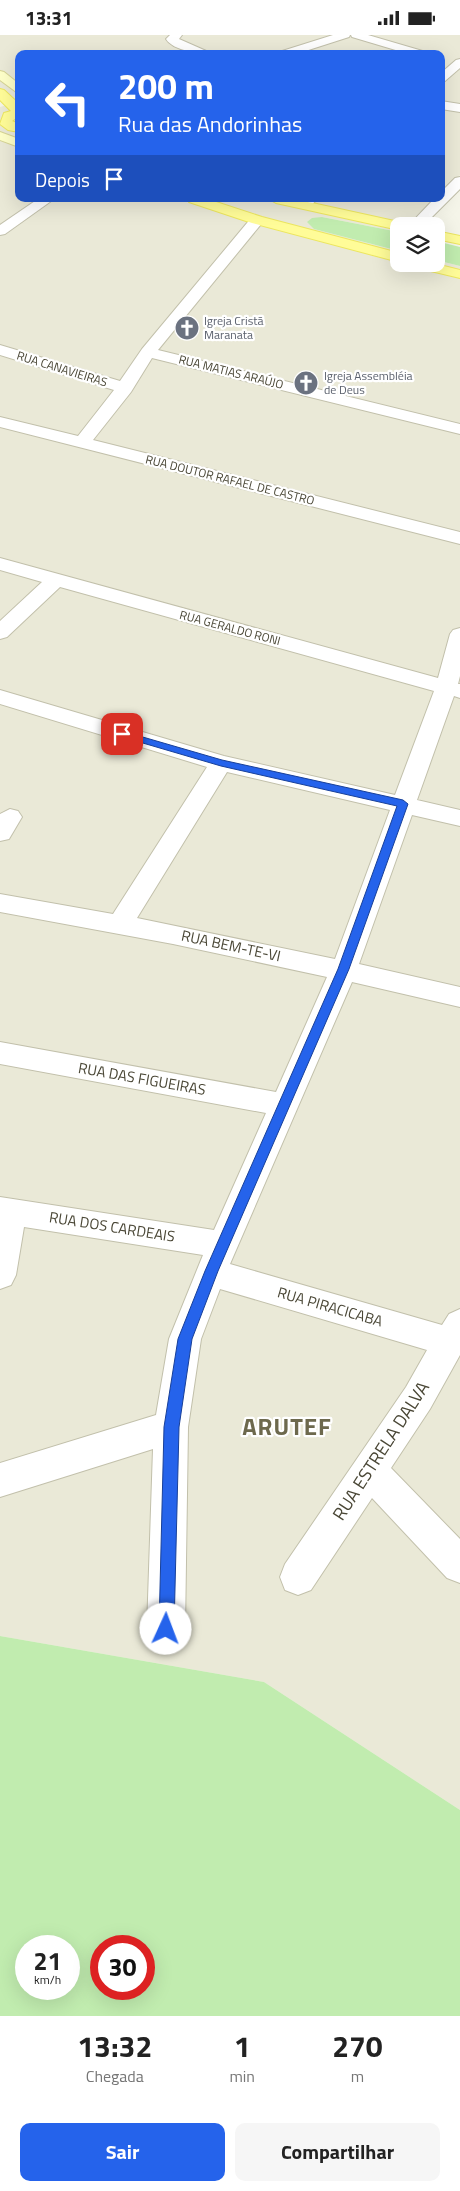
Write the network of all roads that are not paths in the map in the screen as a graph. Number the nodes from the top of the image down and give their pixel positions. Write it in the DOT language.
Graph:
graph roads {
  1 [pos="345,35"];
  2 [pos="356,35"];
  3 [pos="175,36"];
  4 [pos="198,50"];
  5 [pos="296,50"];
  6 [pos="408,50"];
  7 [pos="445,60"];
  8 [pos="459,63"];
  9 [pos="0,74"];
  10 [pos="445,75"];
  11 [pos="15,87"];
  12 [pos="0,93"];
  13 [pos="445,106"];
  14 [pos="460,108"];
  15 [pos="11,114"];
  16 [pos="15,127"];
  17 [pos="0,128"];
  18 [pos="15,128"];
  19 [pos="0,136"];
  20 [pos="15,142"];
  21 [pos="460,181"];
  22 [pos="445,196"];
  23 [pos="43,202"];
  24 [pos="203,202"];
  25 [pos="307,202"];
  26 [pos="439,202"];
  27 [pos="424,217"];
  28 [pos="257,220"];
  29 [pos="390,225"];
  30 [pos="0,231"];
  31 [pos="445,237"];
  32 [pos="460,241"];
  33 [pos="390,256"];
  34 [pos="445,270"];
  35 [pos="460,274"];
  36 [pos="0,350"];
  37 [pos="148,352"];
  38 [pos="124,388"];
  39 [pos="0,422"];
  40 [pos="460,429"];
  41 [pos="82,443"];
  42 [pos="460,537"];
  43 [pos="0,564"];
  44 [pos="55,580"];
  45 [pos="0,633"];
  46 [pos="460,634"];
  47 [pos="453,689"];
  48 [pos="0,697"];
  49 [pos="221,763"];
  50 [pos="403,804"];
  51 [pos="460,818"];
  52 [pos="0,903"];
  53 [pos="120,923"];
  54 [pos="344,969"];
  55 [pos="460,997"];
  56 [pos="0,1053"];
  57 [pos="285,1105"];
  58 [pos="5,1211"];
  59 [pos="217,1258"];
  60 [pos="0,1275"];
  61 [pos="455,1333"];
  62 [pos="172,1427"];
  63 [pos="369,1470"];
  64 [pos="0,1480"];
  65 [pos="460,1565"];
  66 [pos="298,1577"];
  67 [pos="166,1629"];
  1 -- 5 [label="street"];
  2 -- 6 [label="street"];
  3 -- 4 [label="street"];
  7 -- 8 [label="street"];
  8 -- 10 [label="street"];
  9 -- 11 [label="street"];
  12 -- 15 [label="main road"];
  13 -- 14 [label="street"];
  15 -- 16 [label="main road"];
  17 -- 18 [label="street"];
  19 -- 20 [label="street"];
  21 -- 22 [label="street"];
  23 -- 30 [label="street"];
  24 -- 28 [label="main road"];
  25 -- 29 [label="main road"];
  26 -- 27 [label="street"];
  28 -- 33 [label="main road"];
  28 -- 37 [label="street"];
  31 -- 32 [label="main road"];
  34 -- 35 [label="main road"];
  36 -- 38 [label="street, RUA CANAVIEIRAS"];
  37 -- 38 [label="street"];
  37 -- 40 [label="street, RUA MATIAS ARAÚJO"];
  38 -- 41 [label="street"];
  39 -- 41 [label="street, RUA DOUTOR RAFAEL DE CASTRO"];
  41 -- 42 [label="street, RUA DOUTOR RAFAEL DE CASTRO"];
  43 -- 44 [label="street, RUA GERALDO RONI"];
  44 -- 45 [label="street"];
  44 -- 47 [label="street, RUA GERALDO RONI"];
  46 -- 47 [label="street"];
  47 -- 50 [label="street"];
  48 -- 49 [label="street"];
  49 -- 50 [label="street"];
  49 -- 53 [label="street"];
  50 -- 51 [label="street"];
  50 -- 54 [label="street"];
  52 -- 53 [label="street, RUA BEM-TE-VI"];
  53 -- 54 [label="street, RUA BEM-TE-VI"];
  54 -- 55 [label="street, RUA BEM-TE-VI"];
  54 -- 57 [label="street"];
  56 -- 57 [label="street, RUA DAS FIGUEIRAS"];
  57 -- 59 [label="street"];
  58 -- 59 [label="street, RUA DOS CARDEAIS"];
  58 -- 60 [label="street"];
  59 -- 61 [label="street, RUA PIRACICABA"];
  59 -- 62 [label="street"];
  61 -- 63 [label="street, RUA ESTRELA DALVA"];
  62 -- 64 [label="street"];
  62 -- 67 [label="street"];
  63 -- 65 [label="street"];
  63 -- 66 [label="street, RUA ESTRELA DALVA"];
}
